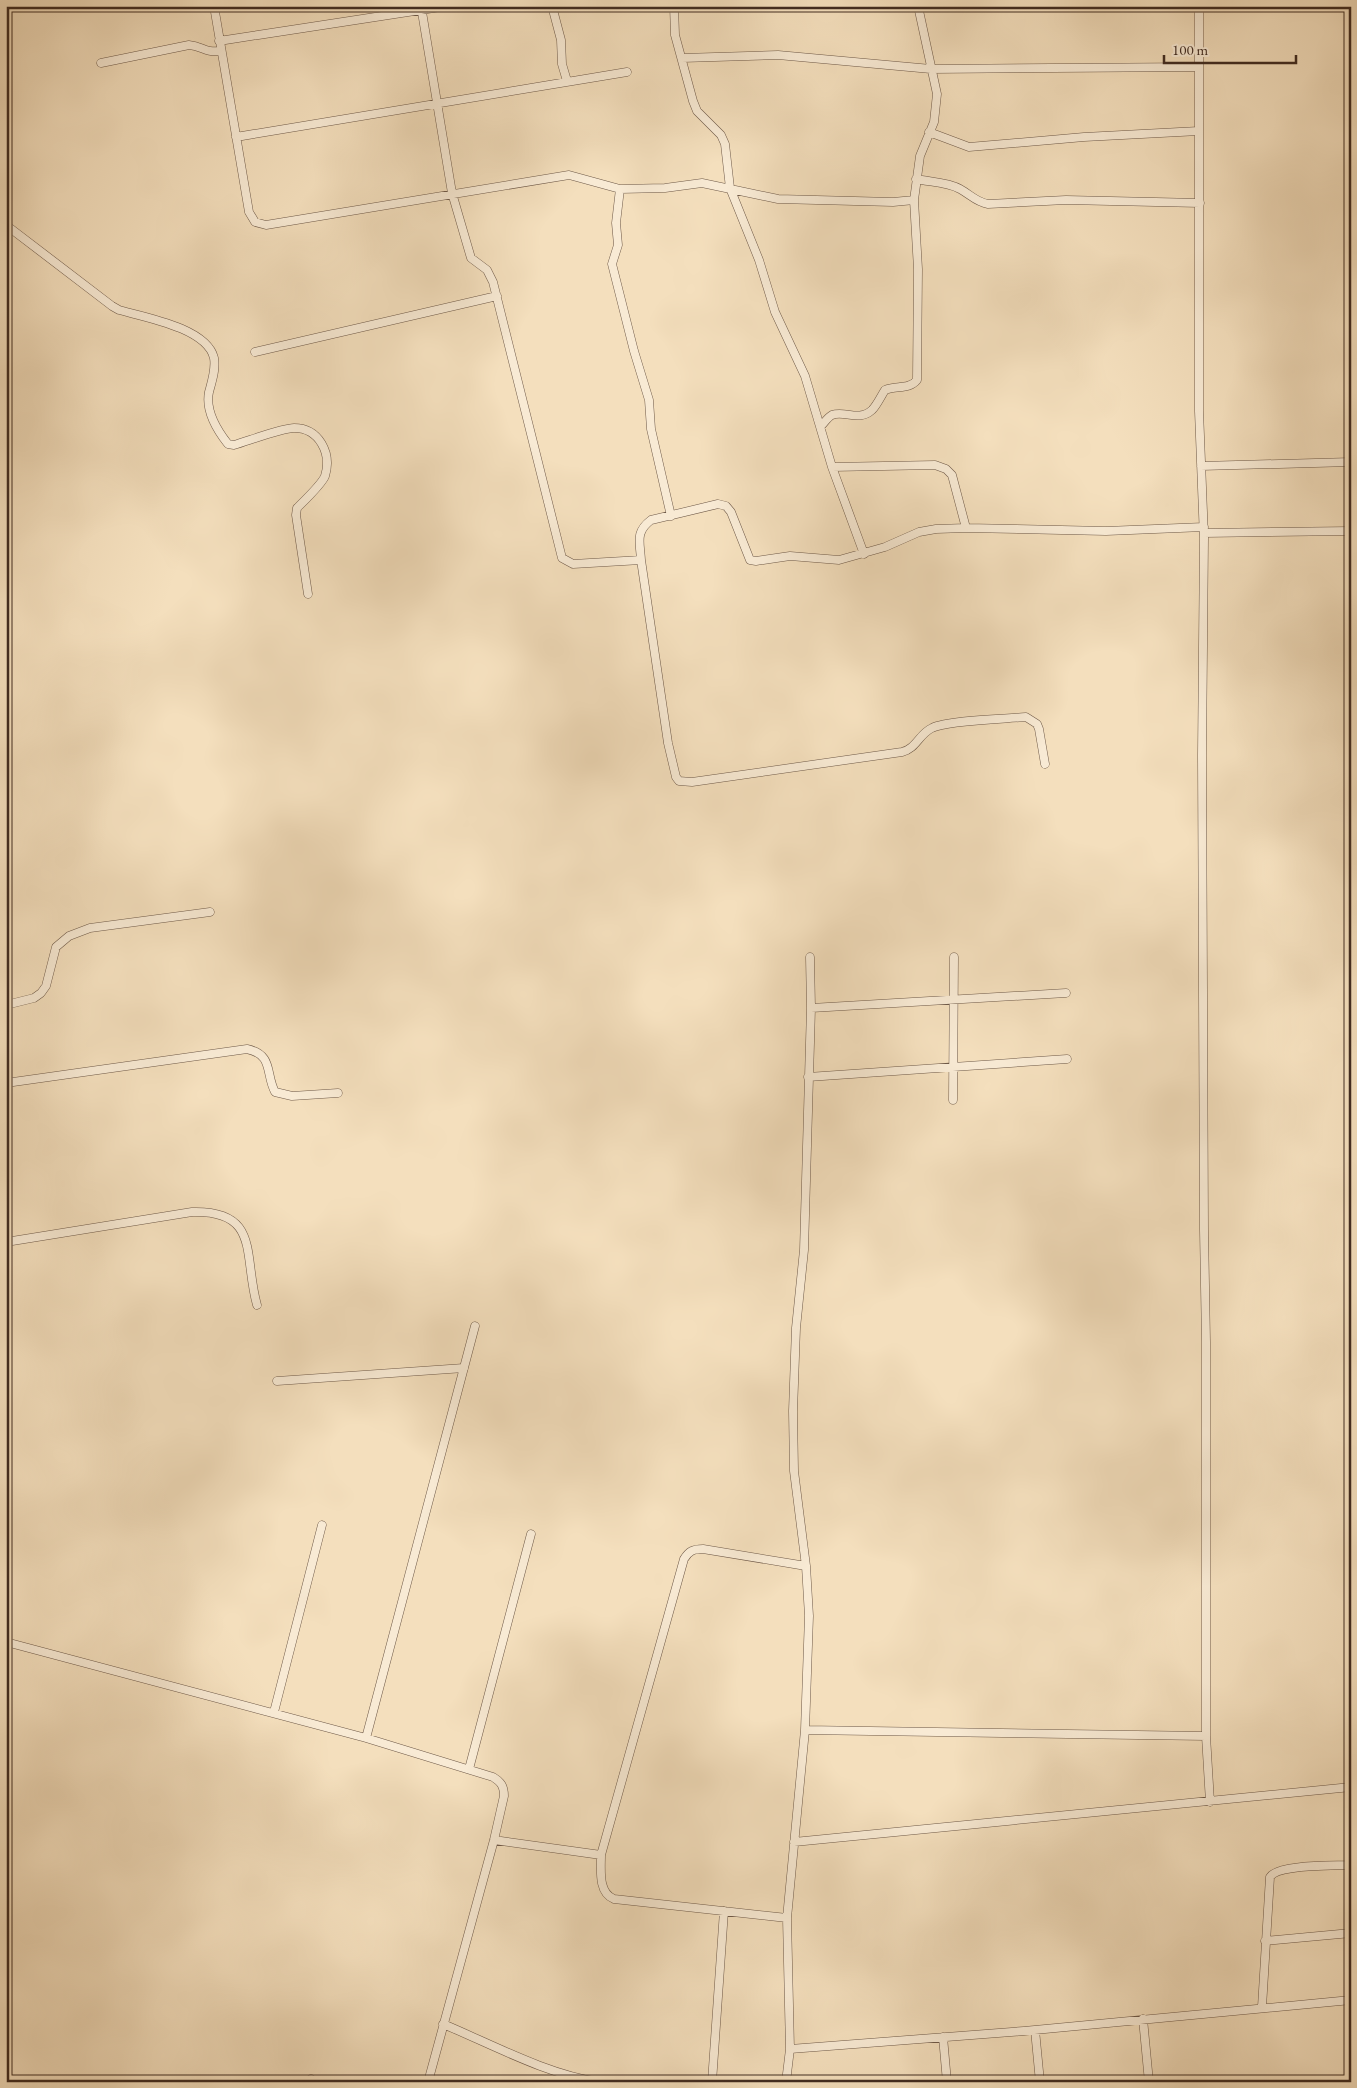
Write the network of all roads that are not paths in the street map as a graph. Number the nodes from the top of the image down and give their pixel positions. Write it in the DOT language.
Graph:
graph roads {
  1 [pos="214,6"];
  2 [pos="447,6"];
  3 [pos="552,6"];
  4 [pos="674,6"];
  5 [pos="918,6"];
  6 [pos="1199,6"];
  7 [pos="421,8"];
  8 [pos="219,41"];
  9 [pos="221,51"];
  10 [pos="682,58"];
  11 [pos="102,63"];
  12 [pos="1199,67"];
  13 [pos="931,69"];
  14 [pos="627,72"];
  15 [pos="567,81"];
  16 [pos="436,104"];
  17 [pos="1199,131"];
  18 [pos="929,132"];
  19 [pos="236,137"];
  20 [pos="916,179"];
  21 [pos="730,188"];
  22 [pos="620,190"];
  23 [pos="452,193"];
  24 [pos="914,200"];
  25 [pos="1200,203"];
  26 [pos="6,225"];
  27 [pos="497,296"];
  28 [pos="255,352"];
  29 [pos="821,426"];
  30 [pos="1351,462"];
  31 [pos="1201,466"];
  32 [pos="832,467"];
  33 [pos="671,516"];
  34 [pos="966,528"];
  35 [pos="1204,530"];
  36 [pos="1351,531"];
  37 [pos="864,554"];
  38 [pos="641,560"];
  39 [pos="308,594"];
  40 [pos="1045,764"];
  41 [pos="210,912"];
  42 [pos="954,956"];
  43 [pos="810,957"];
  44 [pos="1066,993"];
  45 [pos="954,999"];
  46 [pos="6,1004"];
  47 [pos="811,1008"];
  48 [pos="1067,1060"];
  49 [pos="953,1067"];
  50 [pos="808,1077"];
  51 [pos="6,1083"];
  52 [pos="338,1093"];
  53 [pos="953,1100"];
  54 [pos="6,1242"];
  55 [pos="257,1305"];
  56 [pos="475,1326"];
  57 [pos="464,1368"];
  58 [pos="277,1381"];
  59 [pos="322,1526"];
  60 [pos="531,1534"];
  61 [pos="806,1566"];
  62 [pos="6,1642"];
  63 [pos="274,1712"];
  64 [pos="805,1730"];
  65 [pos="1206,1736"];
  66 [pos="366,1738"];
  67 [pos="468,1769"];
  68 [pos="1351,1787"];
  69 [pos="1210,1802"];
  70 [pos="494,1840"];
  71 [pos="794,1842"];
  72 [pos="600,1855"];
  73 [pos="1351,1865"];
  74 [pos="724,1912"];
  75 [pos="787,1918"];
  76 [pos="1351,1933"];
  77 [pos="1265,1941"];
  78 [pos="1351,2000"];
  79 [pos="1262,2007"];
  80 [pos="1143,2019"];
  81 [pos="444,2024"];
  82 [pos="1035,2030"];
  83 [pos="943,2037"];
  84 [pos="790,2049"];
  85 [pos="428,2082"];
  86 [pos="599,2082"];
  87 [pos="712,2082"];
  88 [pos="786,2082"];
  89 [pos="947,2082"];
  90 [pos="1040,2082"];
  91 [pos="1149,2082"];
  1 -- 8 [label="street"];
  2 -- 7 [label="street"];
  3 -- 15 [label="street"];
  4 -- 10 [label="street"];
  5 -- 13 [label="street"];
  6 -- 12 [label="street"];
  7 -- 8 [label="street"];
  7 -- 16 [label="street"];
  8 -- 9 [label="street"];
  9 -- 11 [label="street"];
  9 -- 19 [label="street"];
  10 -- 13 [label="street"];
  10 -- 21 [label="street"];
  12 -- 13 [label="street"];
  12 -- 17 [label="street"];
  13 -- 18 [label="street"];
  14 -- 15 [label="street"];
  15 -- 16 [label="street"];
  16 -- 19 [label="street"];
  16 -- 23 [label="street"];
  17 -- 18 [label="street"];
  17 -- 25 [label="street"];
  18 -- 20 [label="street"];
  19 -- 23 [label="street"];
  20 -- 24 [label="street"];
  20 -- 25 [label="street"];
  21 -- 22 [label="street"];
  21 -- 24 [label="street"];
  21 -- 29 [label="street"];
  22 -- 23 [label="street"];
  22 -- 33 [label="street"];
  23 -- 27 [label="street"];
  24 -- 29 [label="street"];
  25 -- 31 [label="street"];
  26 -- 39 [label="street"];
  27 -- 28 [label="street"];
  27 -- 38 [label="street"];
  29 -- 32 [label="street"];
  30 -- 31 [label="street"];
  31 -- 35 [label="street"];
  32 -- 34 [label="street"];
  32 -- 37 [label="street"];
  33 -- 37 [label="street"];
  33 -- 38 [label="street"];
  34 -- 35 [label="street"];
  34 -- 37 [label="street"];
  35 -- 36 [label="street"];
  35 -- 65 [label="street"];
  38 -- 40 [label="street"];
  41 -- 46 [label="street"];
  42 -- 45 [label="street"];
  43 -- 47 [label="street"];
  44 -- 45 [label="street"];
  45 -- 47 [label="street"];
  45 -- 49 [label="street"];
  47 -- 50 [label="street"];
  48 -- 49 [label="street"];
  49 -- 50 [label="street"];
  49 -- 53 [label="street"];
  50 -- 61 [label="street"];
  51 -- 52 [label="street"];
  54 -- 55 [label="street"];
  56 -- 57 [label="street"];
  57 -- 58 [label="street"];
  57 -- 66 [label="street"];
  59 -- 63 [label="street"];
  60 -- 67 [label="street"];
  61 -- 64 [label="street"];
  61 -- 72 [label="street"];
  62 -- 63 [label="street"];
  63 -- 66 [label="street"];
  64 -- 65 [label="street"];
  64 -- 71 [label="street"];
  65 -- 69 [label="street"];
  66 -- 67 [label="street"];
  67 -- 70 [label="street"];
  68 -- 69 [label="street"];
  69 -- 71 [label="street"];
  70 -- 72 [label="street"];
  70 -- 81 [label="street"];
  71 -- 75 [label="street"];
  72 -- 74 [label="street"];
  73 -- 77 [label="street"];
  74 -- 75 [label="street"];
  74 -- 87 [label="street"];
  75 -- 84 [label="street"];
  76 -- 77 [label="street"];
  77 -- 79 [label="street"];
  78 -- 79 [label="street"];
  79 -- 80 [label="street"];
  80 -- 82 [label="street"];
  80 -- 91 [label="street"];
  81 -- 85 [label="street"];
  81 -- 86 [label="street"];
  82 -- 83 [label="street"];
  82 -- 90 [label="street"];
  83 -- 84 [label="street"];
  83 -- 89 [label="street"];
  84 -- 88 [label="street"];
}
